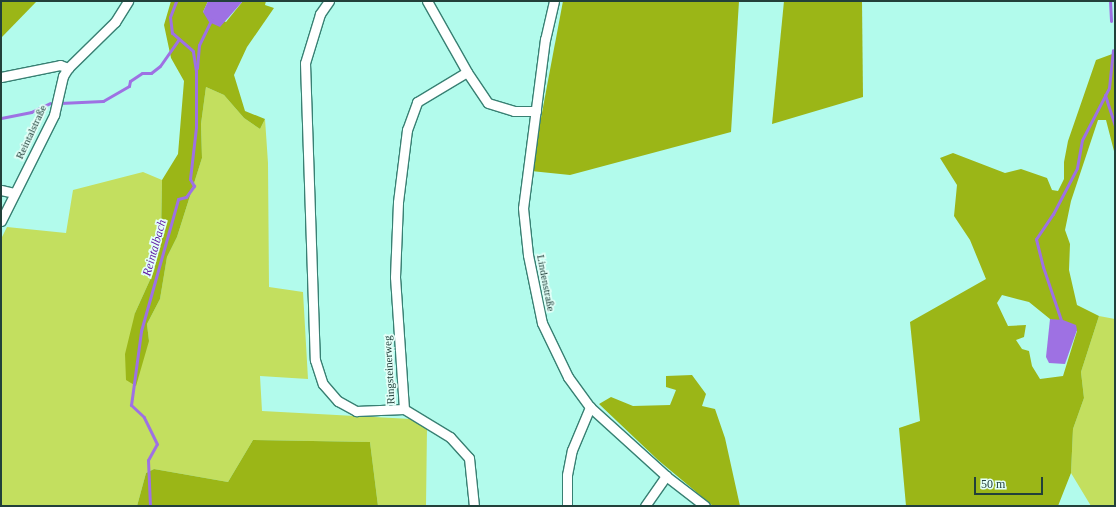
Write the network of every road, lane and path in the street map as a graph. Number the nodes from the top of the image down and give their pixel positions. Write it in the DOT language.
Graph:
graph roads {
  1 [pos="128,1"];
  2 [pos="329,1"];
  3 [pos="427,1"];
  4 [pos="554,1"];
  5 [pos="68,68"];
  6 [pos="467,72"];
  7 [pos="1,77"];
  8 [pos="536,112"];
  9 [pos="1,190"];
  10 [pos="14,193"];
  11 [pos="1,221"];
  12 [pos="590,407"];
  13 [pos="404,409"];
  14 [pos="666,476"];
  15 [pos="474,506"];
  16 [pos="567,506"];
  17 [pos="645,506"];
  18 [pos="705,506"];
  1 -- 5 [label="street, Reintalstraße"];
  2 -- 13 [label="street, Ringsteinerweg"];
  3 -- 6 [label="street"];
  4 -- 8 [label="street, Lindenstraße"];
  5 -- 7 [label="street"];
  5 -- 10 [label="street, Reintalstraße"];
  6 -- 8 [label="street"];
  6 -- 13 [label="street, Ringsteinerweg"];
  8 -- 12 [label="street, Lindenstraße"];
  9 -- 10 [label="street"];
  10 -- 11 [label="street, Reintalstraße"];
  12 -- 14 [label="street, Lindenstraße"];
  12 -- 16 [label="street"];
  13 -- 15 [label="street"];
  14 -- 17 [label="street"];
  14 -- 18 [label="street, Lindenstraße"];
}
